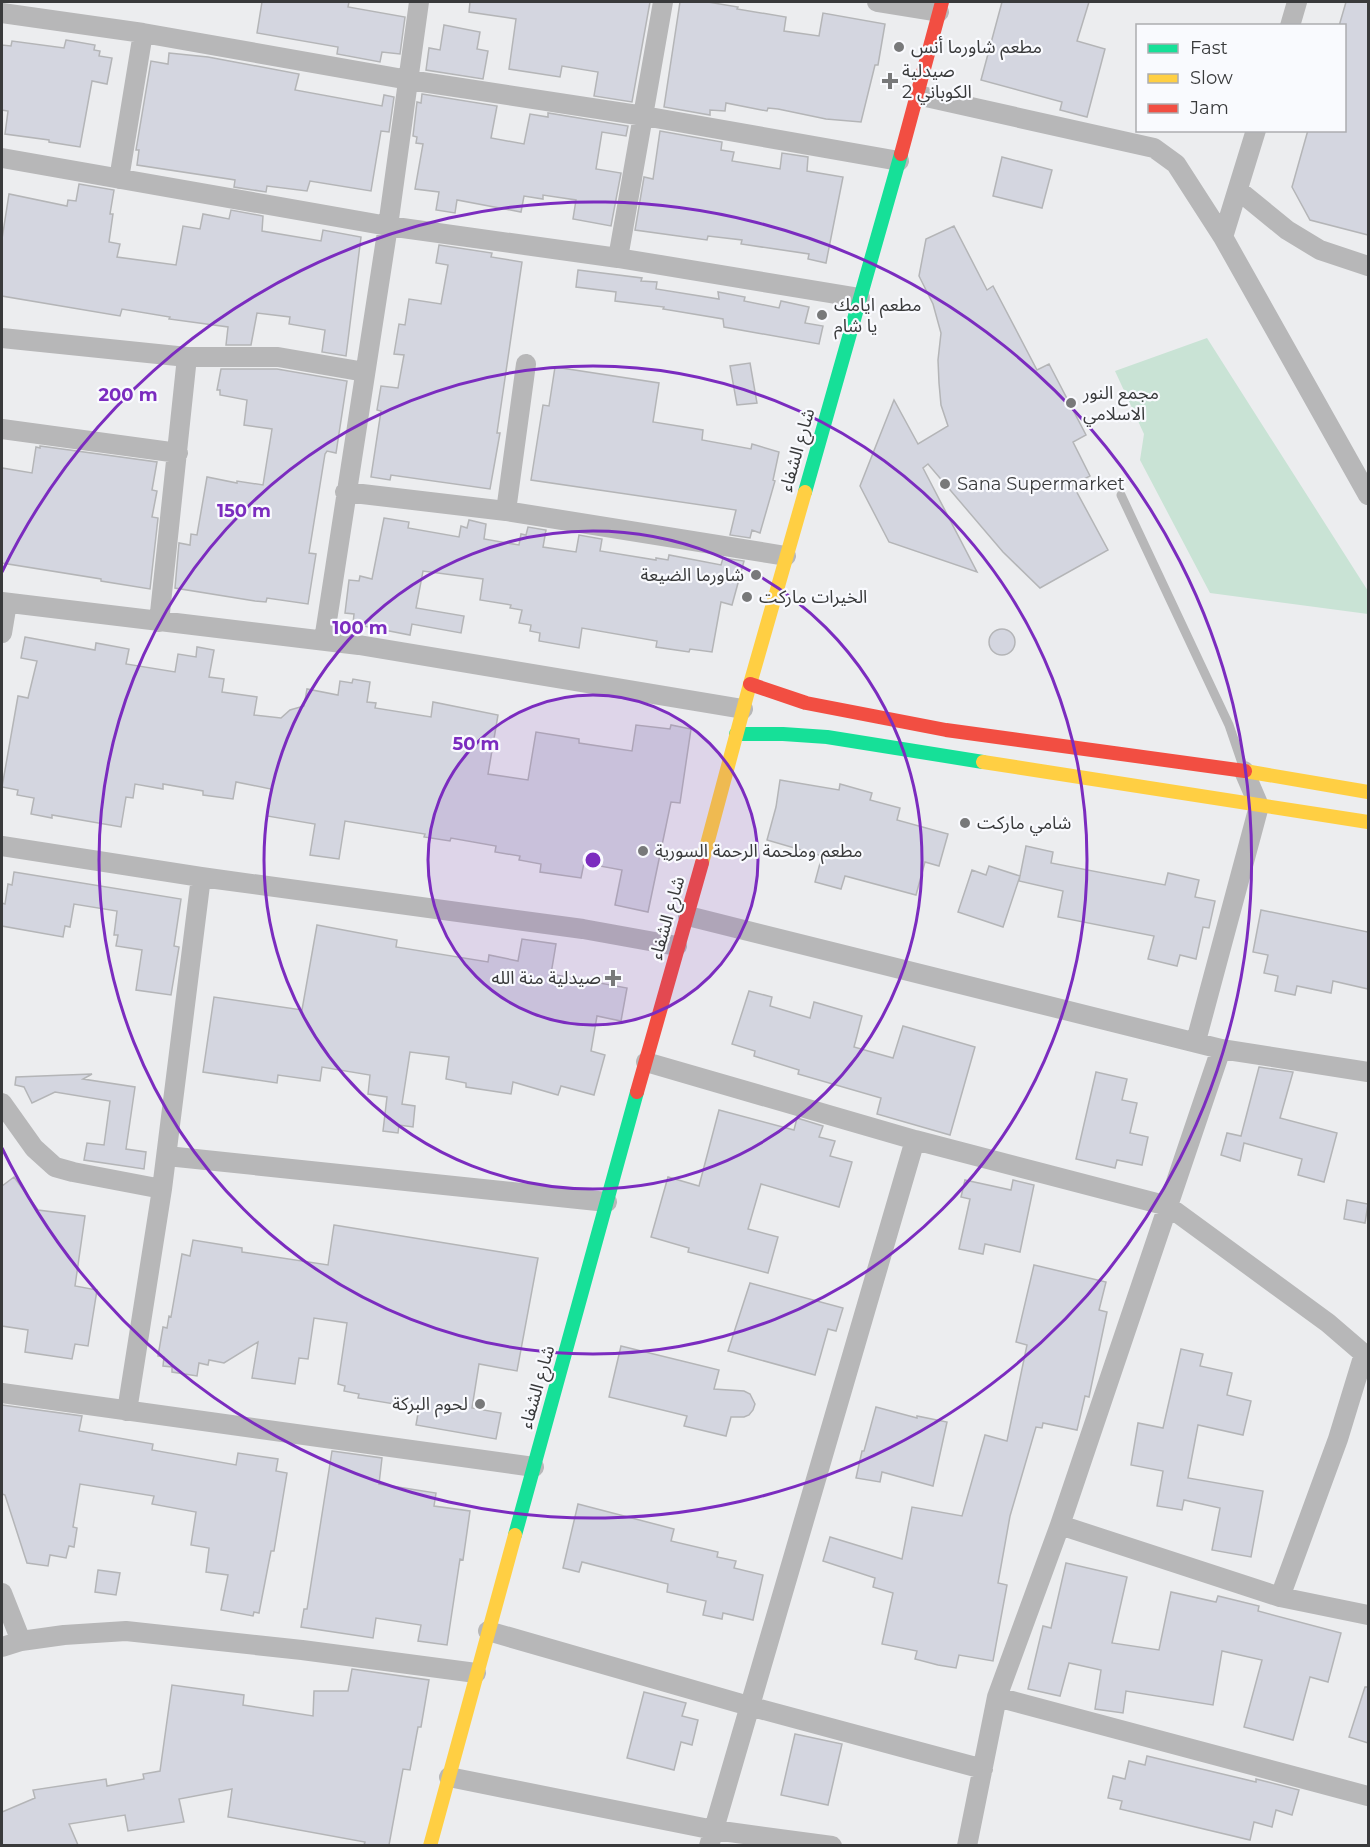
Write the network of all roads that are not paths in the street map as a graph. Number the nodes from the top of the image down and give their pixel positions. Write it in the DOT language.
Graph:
graph roads {
  1 [pos="419,2"];
  2 [pos="663,2"];
  3 [pos="877,2"];
  4 [pos="1297,2"];
  5 [pos="941,7"];
  6 [pos="31,10"];
  7 [pos="2,13"];
  8 [pos="1291,24"];
  9 [pos="143,33"];
  10 [pos="409,80"];
  11 [pos="917,95"];
  12 [pos="644,116"];
  13 [pos="1255,132"];
  14 [pos="2,158"];
  15 [pos="898,161"];
  16 [pos="119,179"];
  17 [pos="1238,190"];
  18 [pos="388,226"];
  19 [pos="1223,237"];
  20 [pos="618,258"];
  21 [pos="1368,266"];
  22 [pos="860,298"];
  23 [pos="2,338"];
  24 [pos="188,357"];
  25 [pos="526,364"];
  26 [pos="365,372"];
  27 [pos="2,429"];
  28 [pos="178,453"];
  29 [pos="345,492"];
  30 [pos="1121,495"];
  31 [pos="1368,495"];
  32 [pos="506,511"];
  33 [pos="786,556"];
  34 [pos="4,603"];
  35 [pos="159,622"];
  36 [pos="2,633"];
  37 [pos="324,640"];
  38 [pos="750,684"];
  39 [pos="743,709"];
  40 [pos="736,734"];
  41 [pos="1244,771"];
  42 [pos="1368,792"];
  43 [pos="1259,806"];
  44 [pos="1368,822"];
  45 [pos="2,846"];
  46 [pos="201,877"];
  47 [pos="688,916"];
  48 [pos="677,946"];
  49 [pos="1196,1041"];
  50 [pos="1221,1049"];
  51 [pos="646,1062"];
  52 [pos="1368,1072"];
  53 [pos="2,1103"];
  54 [pos="915,1140"];
  55 [pos="167,1156"];
  56 [pos="162,1189"];
  57 [pos="607,1202"];
  58 [pos="1168,1206"];
  59 [pos="1366,1355"];
  60 [pos="2,1393"];
  61 [pos="127,1410"];
  62 [pos="534,1467"];
  63 [pos="1060,1526"];
  64 [pos="2,1593"];
  65 [pos="1280,1597"];
  66 [pos="1368,1616"];
  67 [pos="488,1631"];
  68 [pos="21,1641"];
  69 [pos="2,1647"];
  70 [pos="476,1673"];
  71 [pos="997,1697"];
  72 [pos="749,1706"];
  73 [pos="982,1768"];
  74 [pos="449,1777"];
  75 [pos="1368,1796"];
  76 [pos="711,1838"];
  77 [pos="430,1845"];
  78 [pos="832,1845"];
  79 [pos="967,1845"];
  1 -- 10 [label="street"];
  2 -- 12 [label="street"];
  3 -- 5 [label="street"];
  4 -- 8 [label="street"];
  5 -- 11 [label="street, شارع الشفاء"];
  6 -- 7 [label="street"];
  6 -- 9 [label="street"];
  9 -- 10 [label="street"];
  9 -- 16 [label="street"];
  10 -- 12 [label="street"];
  10 -- 18 [label="street"];
  11 -- 15 [label="street, شارع الشفاء"];
  11 -- 19 [label="street"];
  12 -- 15 [label="street"];
  12 -- 20 [label="street"];
  13 -- 17 [label="street"];
  14 -- 16 [label="street"];
  15 -- 22 [label="street, شارع الشفاء"];
  16 -- 18 [label="street"];
  17 -- 19 [label="street"];
  17 -- 21 [label="street"];
  18 -- 20 [label="street"];
  18 -- 26 [label="street"];
  19 -- 31 [label="street"];
  20 -- 22 [label="street"];
  22 -- 33 [label="street, شارع الشفاء"];
  23 -- 24 [label="street"];
  24 -- 26 [label="street"];
  24 -- 28 [label="street"];
  25 -- 32 [label="street"];
  26 -- 29 [label="street"];
  27 -- 28 [label="street"];
  28 -- 35 [label="street"];
  29 -- 32 [label="street"];
  29 -- 37 [label="street"];
  30 -- 41 [label="lane"];
  32 -- 33 [label="street"];
  33 -- 38 [label="street, شارع الشفاء"];
  34 -- 35 [label="street"];
  34 -- 36 [label="street"];
  35 -- 37 [label="street"];
  37 -- 39 [label="street"];
  38 -- 39 [label="street, شارع الشفاء"];
  38 -- 41 [label="street"];
  39 -- 40 [label="street, شارع الشفاء"];
  40 -- 43 [label="street"];
  40 -- 47 [label="street, شارع الشفاء"];
  41 -- 42 [label="street"];
  41 -- 43 [label="street"];
  43 -- 44 [label="street"];
  43 -- 49 [label="street"];
  45 -- 46 [label="street"];
  46 -- 48 [label="street"];
  46 -- 55 [label="street"];
  47 -- 48 [label="street, شارع الشفاء"];
  47 -- 49 [label="street"];
  48 -- 51 [label="street, شارع الشفاء"];
  49 -- 50 [label="street"];
  50 -- 52 [label="street"];
  50 -- 58 [label="street"];
  51 -- 54 [label="street"];
  51 -- 57 [label="street, شارع الشفاء"];
  53 -- 56 [label="street"];
  54 -- 58 [label="street"];
  54 -- 72 [label="street"];
  55 -- 56 [label="street"];
  55 -- 57 [label="street"];
  56 -- 61 [label="street"];
  57 -- 62 [label="street, شارع الشفاء"];
  58 -- 59 [label="street"];
  58 -- 63 [label="street"];
  59 -- 65 [label="street"];
  60 -- 61 [label="street"];
  61 -- 62 [label="street"];
  62 -- 67 [label="street, شارع الشفاء"];
  63 -- 65 [label="street"];
  63 -- 71 [label="street"];
  64 -- 68 [label="street"];
  65 -- 66 [label="street"];
  67 -- 70 [label="street, شارع الشفاء"];
  67 -- 72 [label="street"];
  68 -- 69 [label="street"];
  68 -- 70 [label="street"];
  70 -- 74 [label="street, شارع الشفاء"];
  71 -- 73 [label="street"];
  71 -- 75 [label="street"];
  72 -- 73 [label="street"];
  72 -- 76 [label="street"];
  73 -- 79 [label="street"];
  74 -- 76 [label="street"];
  74 -- 77 [label="street, شارع الشفاء"];
  76 -- 78 [label="street"];
}
